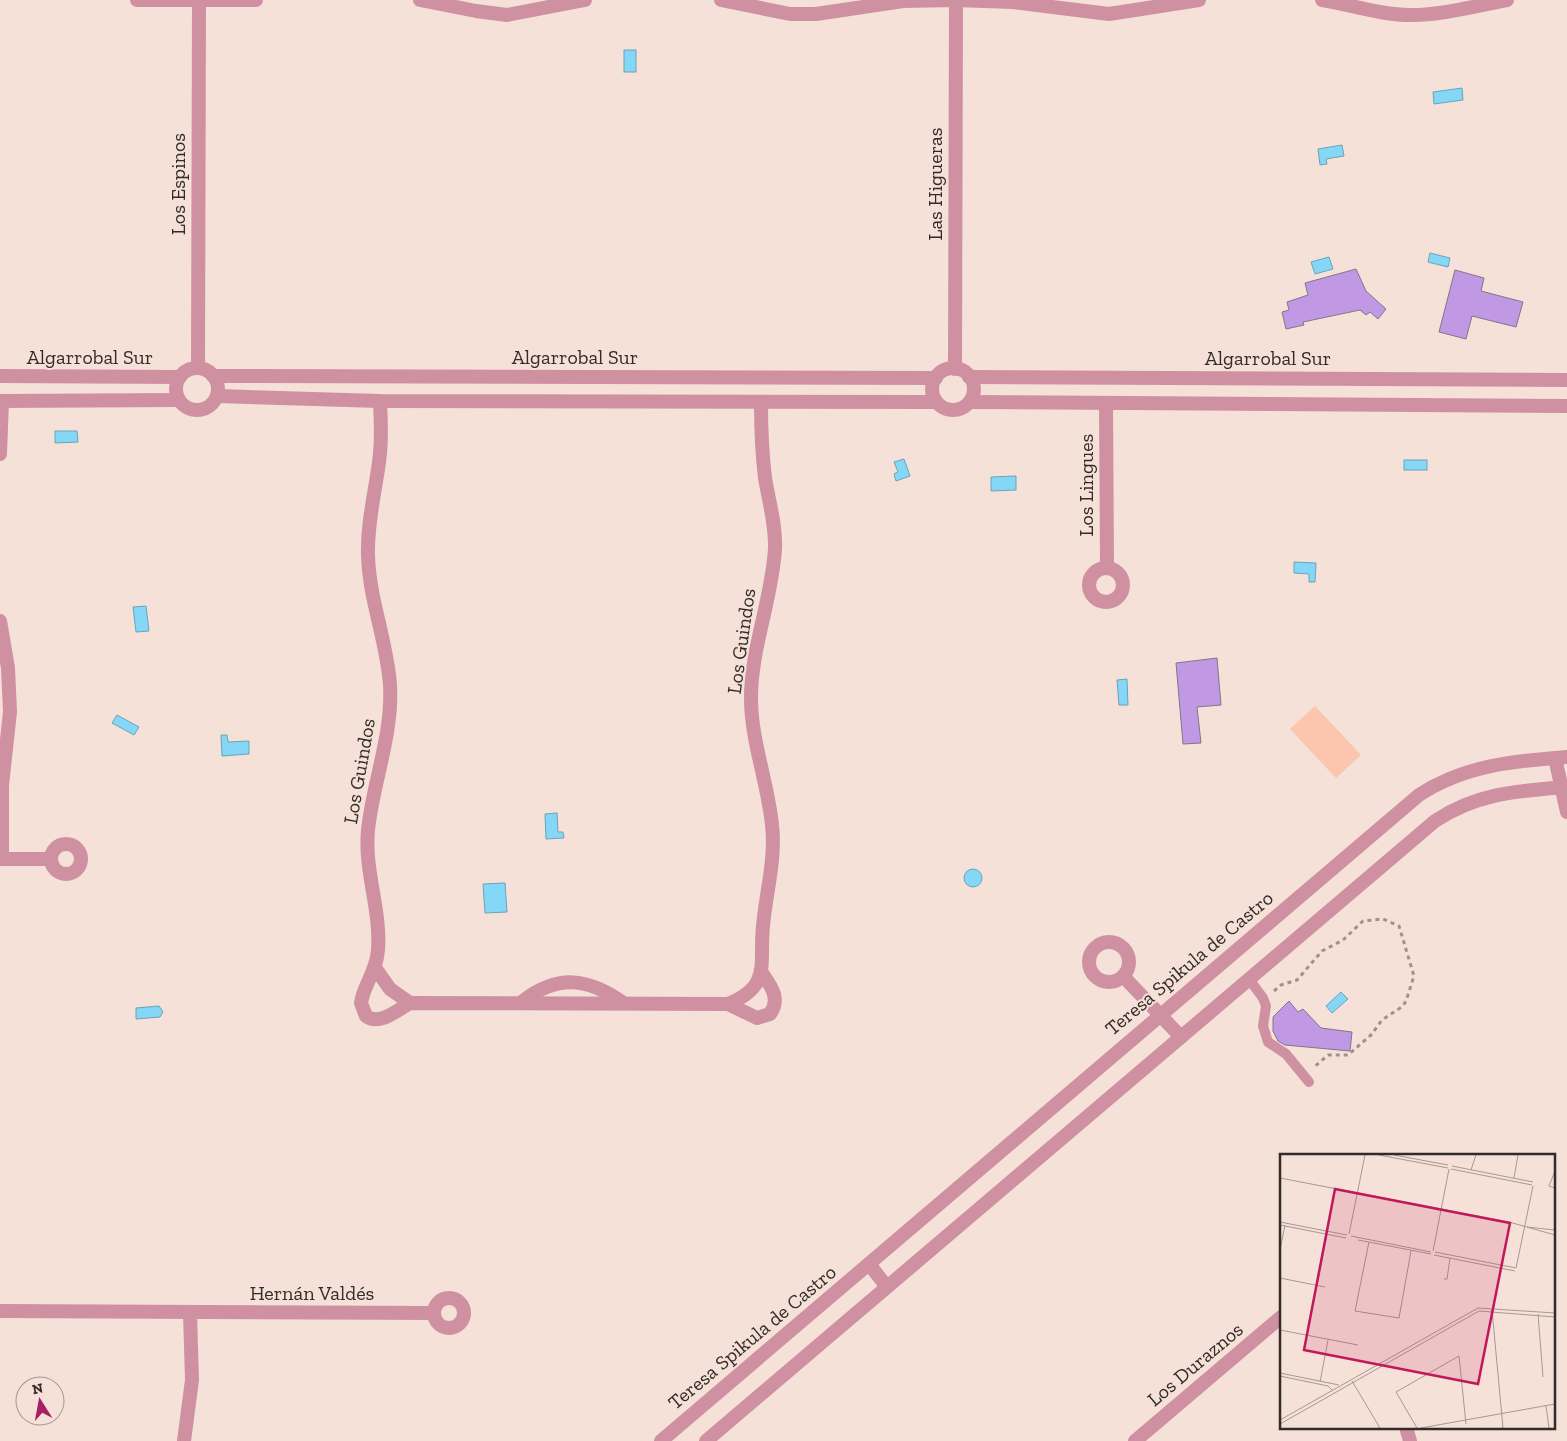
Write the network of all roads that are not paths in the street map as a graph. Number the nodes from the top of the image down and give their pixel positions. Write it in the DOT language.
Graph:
graph roads {
  1 [pos="137,0"];
  2 [pos="199,0"];
  3 [pos="256,0"];
  4 [pos="420,0"];
  5 [pos="585,0"];
  6 [pos="721,0"];
  7 [pos="956,0"];
  8 [pos="1199,0"];
  9 [pos="1322,0"];
  10 [pos="1507,0"];
  11 [pos="198,368"];
  12 [pos="955,369"];
  13 [pos="0,376"];
  14 [pos="213,376"];
  15 [pos="180,377"];
  16 [pos="969,377"];
  17 [pos="936,378"];
  18 [pos="1567,380"];
  19 [pos="216,396"];
  20 [pos="179,400"];
  21 [pos="1,401"];
  22 [pos="380,401"];
  23 [pos="936,402"];
  24 [pos="970,402"];
  25 [pos="761,403"];
  26 [pos="1106,403"];
  27 [pos="1567,406"];
  28 [pos="0,454"];
  29 [pos="1107,568"];
  30 [pos="0,621"];
  31 [pos="1561,757"];
  32 [pos="1564,787"];
  33 [pos="1567,812"];
  34 [pos="1,859"];
  35 [pos="51,859"];
  36 [pos="376,969"];
  37 [pos="762,973"];
  38 [pos="1123,976"];
  39 [pos="1249,979"];
  40 [pos="523,1002"];
  41 [pos="622,1002"];
  42 [pos="410,1003"];
  43 [pos="728,1004"];
  44 [pos="1160,1014"];
  45 [pos="1181,1037"];
  46 [pos="1307,1079"];
  47 [pos="869,1264"];
  48 [pos="887,1287"];
  49 [pos="0,1311"];
  50 [pos="190,1313"];
  51 [pos="434,1313"];
  52 [pos="1280,1318"];
  53 [pos="1406,1428"];
  54 [pos="184,1441"];
  55 [pos="661,1441"];
  56 [pos="706,1441"];
  57 [pos="1135,1441"];
  58 [pos="1410,1441"];
  1 -- 2 [label="street"];
  2 -- 3 [label="street"];
  2 -- 11 [label="street, Los Espinos"];
  4 -- 5 [label="street"];
  6 -- 7 [label="street"];
  7 -- 8 [label="street"];
  7 -- 12 [label="street, Las Higueras"];
  9 -- 10 [label="street"];
  11 -- 14 [label="street"];
  11 -- 15 [label="street"];
  12 -- 16 [label="street"];
  12 -- 17 [label="street"];
  13 -- 15 [label="street, Algarrobal Sur"];
  14 -- 17 [label="street, Algarrobal Sur"];
  14 -- 19 [label="street"];
  15 -- 20 [label="street"];
  16 -- 18 [label="street, Algarrobal Sur"];
  16 -- 24 [label="street"];
  17 -- 23 [label="street"];
  19 -- 20 [label="street"];
  19 -- 22 [label="street"];
  20 -- 21 [label="street"];
  21 -- 28 [label="street"];
  22 -- 25 [label="street"];
  22 -- 36 [label="street, Los Guindos"];
  23 -- 24 [label="street"];
  23 -- 25 [label="street"];
  24 -- 26 [label="street"];
  25 -- 37 [label="street, Los Guindos"];
  26 -- 27 [label="street"];
  26 -- 29 [label="street, Los Lingues"];
  30 -- 34 [label="street"];
  31 -- 32 [label="street"];
  31 -- 44 [label="street, Teresa Spikula de Castro"];
  32 -- 33 [label="street"];
  32 -- 39 [label="street"];
  34 -- 35 [label="street"];
  36 -- 42 [label="street"];
  36 -- 42 [label="street, Los Guindos"];
  37 -- 43 [label="street"];
  37 -- 43 [label="street, Los Guindos"];
  38 -- 44 [label="street"];
  39 -- 45 [label="street"];
  39 -- 46 [label="lane"];
  40 -- 41 [label="street, Los Guindos"];
  40 -- 41 [label="street"];
  40 -- 42 [label="street, Los Guindos"];
  41 -- 43 [label="street, Los Guindos"];
  44 -- 45 [label="street"];
  44 -- 47 [label="street, Teresa Spikula de Castro"];
  45 -- 48 [label="street"];
  47 -- 48 [label="street"];
  47 -- 55 [label="street, Teresa Spikula de Castro"];
  48 -- 56 [label="street"];
  49 -- 50 [label="street, Hernán Valdés"];
  50 -- 51 [label="street, Hernán Valdés"];
  50 -- 54 [label="street"];
  52 -- 57 [label="street, Los Duraznos"];
  53 -- 58 [label="street"];
}
